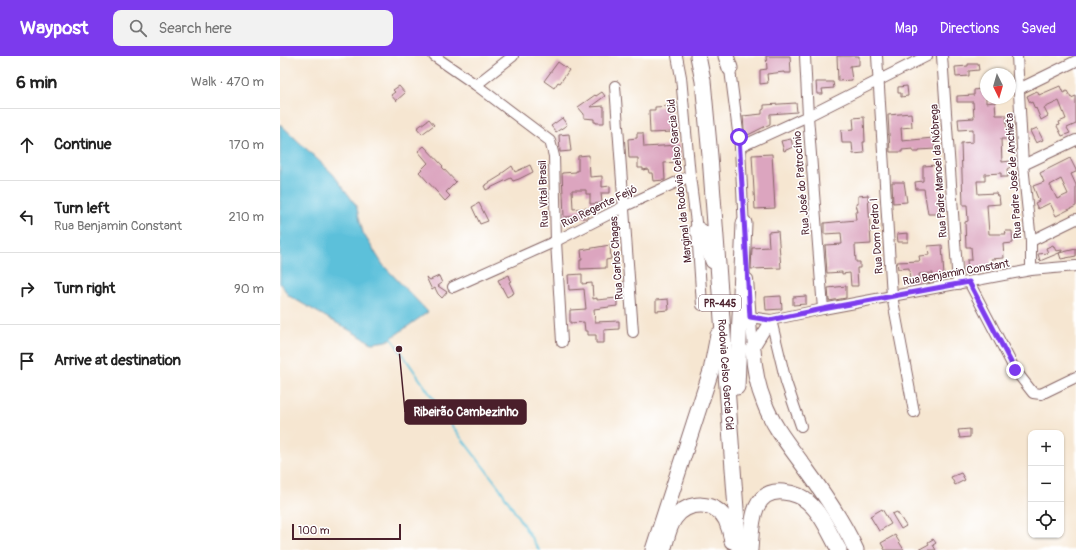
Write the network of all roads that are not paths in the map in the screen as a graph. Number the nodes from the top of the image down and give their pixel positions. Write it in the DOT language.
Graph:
graph roads {
  1 [pos="434,56"];
  2 [pos="513,56"];
  3 [pos="677,56"];
  4 [pos="698,56"];
  5 [pos="708,56"];
  6 [pos="805,56"];
  7 [pos="877,56"];
  8 [pos="927,56"];
  9 [pos="942,56"];
  10 [pos="1017,56"];
  11 [pos="728,60"];
  12 [pos="1076,61"];
  13 [pos="878,80"];
  14 [pos="476,85"];
  15 [pos="615,86"];
  16 [pos="1019,89"];
  17 [pos="808,116"];
  18 [pos="1076,140"];
  19 [pos="740,147"];
  20 [pos="1023,165"];
  21 [pos="690,176"];
  22 [pos="625,206"];
  23 [pos="1076,219"];
  24 [pos="744,223"];
  25 [pos="697,230"];
  26 [pos="556,241"];
  27 [pos="1031,241"];
  28 [pos="1076,266"];
  29 [pos="1031,270"];
  30 [pos="718,275"];
  31 [pos="969,282"];
  32 [pos="958,284"];
  33 [pos="453,287"];
  34 [pos="892,296"];
  35 [pos="702,304"];
  36 [pos="823,309"];
  37 [pos="722,317"];
  38 [pos="750,317"];
  39 [pos="770,320"];
  40 [pos="633,332"];
  41 [pos="562,342"];
  42 [pos="753,349"];
  43 [pos="1076,377"];
  44 [pos="737,387"];
  45 [pos="914,412"];
  46 [pos="801,426"];
  47 [pos="653,550"];
  48 [pos="663,550"];
  49 [pos="735,550"];
  50 [pos="739,550"];
  51 [pos="749,550"];
  52 [pos="840,550"];
  53 [pos="856,550"];
  1 -- 14 [label="street, Rua Vital Brasil"];
  2 -- 14 [label="street"];
  3 -- 21 [label="street, Marginal da Rodovia Celso Garcia Cid"];
  4 -- 30 [label="highway, Rodovia Celso Garcia Cid / PR-445"];
  5 -- 44 [label="highway, Rodovia Celso Garcia Cid / PR-445"];
  6 -- 17 [label="street, Rua José do Patrocínio"];
  7 -- 13 [label="street, Rua Dom Pedro I"];
  8 -- 13 [label="street"];
  9 -- 32 [label="street, Rua Padre Manoel da Nóbrega"];
  10 -- 16 [label="street, Rua Padre José de Anchieta"];
  11 -- 19 [label="street"];
  12 -- 16 [label="street"];
  13 -- 17 [label="street"];
  13 -- 34 [label="street, Rua Dom Pedro I"];
  14 -- 26 [label="street, Rua Vital Brasil"];
  15 -- 22 [label="street, Rua Carlos Chagas"];
  16 -- 20 [label="street, Rua Padre José de Anchieta"];
  17 -- 19 [label="street"];
  17 -- 36 [label="street, Rua José do Patrocínio"];
  18 -- 20 [label="street"];
  19 -- 24 [label="street"];
  20 -- 27 [label="street, Rua Padre José de Anchieta"];
  21 -- 22 [label="street, Rua Regente Feijó"];
  21 -- 25 [label="street, Marginal da Rodovia Celso Garcia Cid"];
  22 -- 26 [label="street, Rua Regente Feijó"];
  22 -- 40 [label="street, Rua Carlos Chagas"];
  23 -- 27 [label="street"];
  24 -- 38 [label="street"];
  24 -- 44 [label="highway"];
  25 -- 30 [label="highway"];
  25 -- 35 [label="street, Marginal da Rodovia Celso Garcia Cid"];
  26 -- 33 [label="street, Rua Regente Feijó"];
  26 -- 41 [label="street, Rua Vital Brasil"];
  27 -- 29 [label="street, Rua Padre José de Anchieta"];
  28 -- 29 [label="street, Rua Benjamin Constant"];
  29 -- 31 [label="street, Rua Benjamin Constant"];
  30 -- 37 [label="highway, Rodovia Celso Garcia Cid / PR-445"];
  31 -- 32 [label="street, Rua Benjamin Constant"];
  31 -- 43 [label="street"];
  32 -- 34 [label="street, Rua Benjamin Constant"];
  34 -- 36 [label="street, Rua Benjamin Constant"];
  34 -- 45 [label="street, Rua Dom Pedro I"];
  36 -- 39 [label="street, Rua Benjamin Constant"];
  37 -- 47 [label="highway"];
  37 -- 50 [label="highway, Rodovia Celso Garcia Cid / PR-445"];
  38 -- 39 [label="street, Rua Benjamin Constant"];
  38 -- 42 [label="street"];
  39 -- 42 [label="street"];
  39 -- 46 [label="street"];
  42 -- 53 [label="highway"];
  44 -- 51 [label="highway, Rodovia Celso Garcia Cid / PR-445"];
  48 -- 49 [label="highway"];
  51 -- 52 [label="highway"];
}
